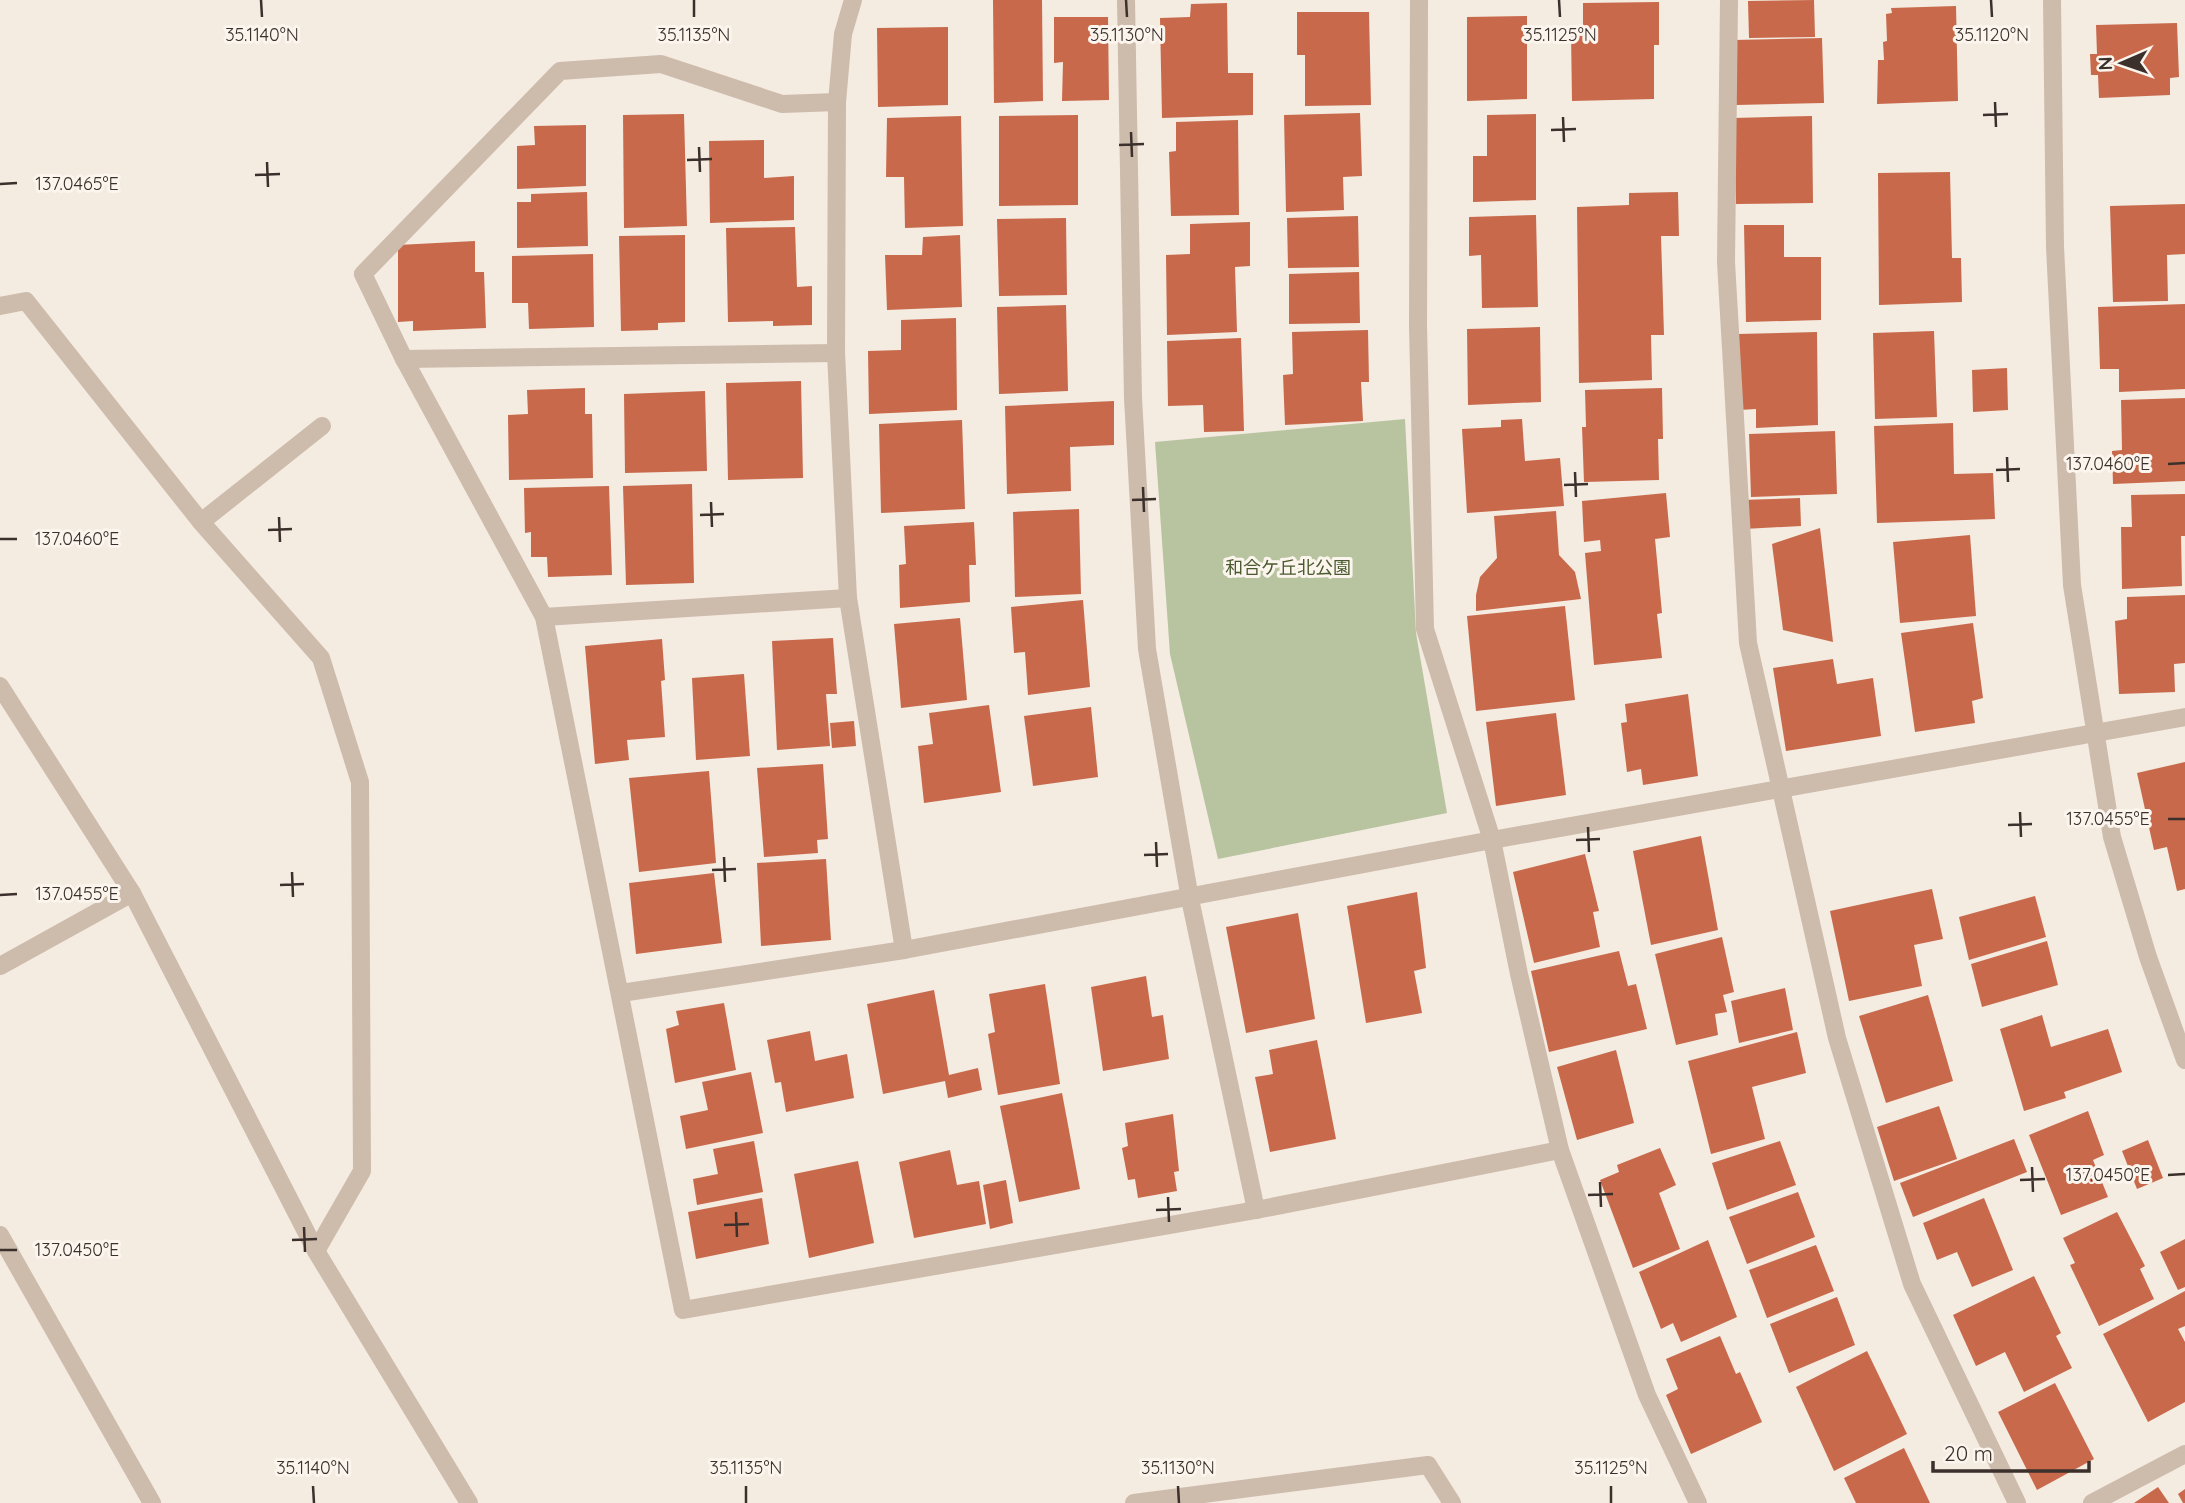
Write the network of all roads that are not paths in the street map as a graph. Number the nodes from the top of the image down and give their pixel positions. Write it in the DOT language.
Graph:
graph roads {
  1 [pos="853,0"];
  2 [pos="1126,0"];
  3 [pos="1419,0"];
  4 [pos="1729,0"];
  5 [pos="2052,0"];
  6 [pos="837,102"];
  7 [pos="0,306"];
  8 [pos="836,353"];
  9 [pos="404,359"];
  10 [pos="322,426"];
  11 [pos="201,523"];
  12 [pos="848,598"];
  13 [pos="544,617"];
  14 [pos="0,685"];
  15 [pos="2185,717"];
  16 [pos="2094,734"];
  17 [pos="1780,790"];
  18 [pos="1492,840"];
  19 [pos="132,893"];
  20 [pos="1190,899"];
  21 [pos="904,950"];
  22 [pos="0,967"];
  23 [pos="621,993"];
  24 [pos="2185,1060"];
  25 [pos="1560,1150"];
  26 [pos="1256,1210"];
  27 [pos="0,1235"];
  28 [pos="316,1251"];
  29 [pos="2185,1454"];
  30 [pos="152,1503"];
  31 [pos="468,1503"];
  32 [pos="1134,1503"];
  33 [pos="1452,1503"];
  34 [pos="1698,1503"];
  35 [pos="2017,1503"];
  36 [pos="2092,1503"];
  1 -- 6 [label="street"];
  2 -- 20 [label="street"];
  3 -- 18 [label="street"];
  4 -- 17 [label="street"];
  5 -- 16 [label="street"];
  6 -- 8 [label="street"];
  6 -- 9 [label="street"];
  7 -- 11 [label="street"];
  8 -- 9 [label="street"];
  8 -- 12 [label="street"];
  9 -- 13 [label="street"];
  10 -- 11 [label="street"];
  11 -- 28 [label="street"];
  12 -- 13 [label="street"];
  12 -- 21 [label="street"];
  13 -- 23 [label="street"];
  14 -- 19 [label="street"];
  15 -- 16 [label="street"];
  16 -- 17 [label="street"];
  16 -- 24 [label="street"];
  17 -- 18 [label="street"];
  17 -- 35 [label="street"];
  18 -- 20 [label="street"];
  18 -- 25 [label="street"];
  19 -- 22 [label="street"];
  19 -- 28 [label="street"];
  20 -- 21 [label="street"];
  20 -- 26 [label="street"];
  21 -- 23 [label="street"];
  23 -- 26 [label="street"];
  25 -- 26 [label="street"];
  25 -- 34 [label="street"];
  27 -- 30 [label="street"];
  28 -- 31 [label="street"];
  29 -- 36 [label="street"];
  32 -- 33 [label="street"];
}
